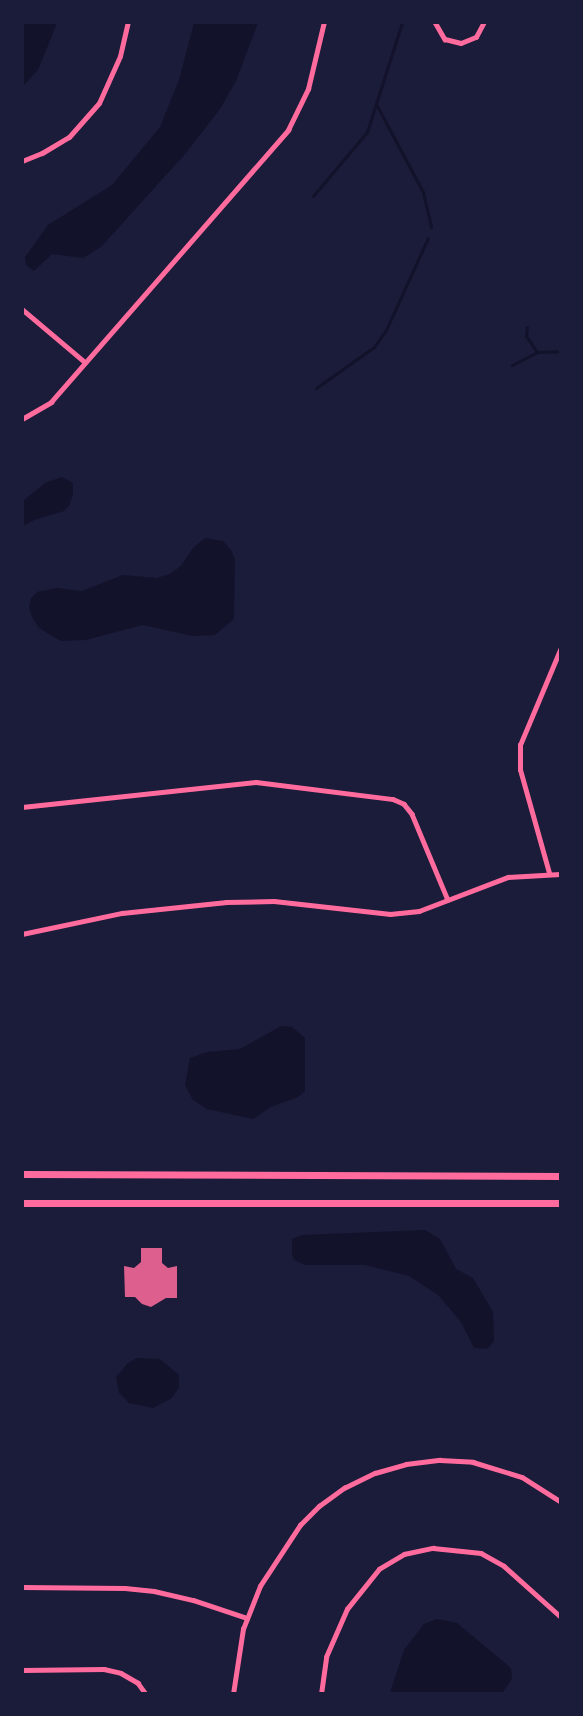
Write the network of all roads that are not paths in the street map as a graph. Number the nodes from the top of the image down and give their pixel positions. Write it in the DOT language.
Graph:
graph roads {
  1 [pos="128,22"];
  2 [pos="324,22"];
  3 [pos="435,22"];
  4 [pos="484,22"];
  5 [pos="22,161"];
  6 [pos="22,309"];
  7 [pos="84,362"];
  8 [pos="22,419"];
  9 [pos="561,650"];
  10 [pos="22,807"];
  11 [pos="549,873"];
  12 [pos="561,874"];
  13 [pos="447,900"];
  14 [pos="22,934"];
  15 [pos="22,1174"];
  16 [pos="561,1176"];
  17 [pos="22,1203"];
  18 [pos="561,1203"];
  19 [pos="561,1501"];
  20 [pos="22,1587"];
  21 [pos="561,1616"];
  22 [pos="247,1618"];
  23 [pos="22,1670"];
  24 [pos="146,1694"];
  25 [pos="233,1694"];
  26 [pos="321,1694"];
  1 -- 5 [label="street"];
  2 -- 7 [label="street"];
  3 -- 4 [label="street"];
  6 -- 7 [label="street"];
  7 -- 8 [label="street"];
  9 -- 11 [label="street"];
  10 -- 13 [label="street"];
  11 -- 12 [label="street"];
  11 -- 13 [label="street"];
  13 -- 14 [label="street"];
  15 -- 16 [label="main road"];
  17 -- 18 [label="main road"];
  19 -- 22 [label="street"];
  20 -- 22 [label="street"];
  21 -- 26 [label="street"];
  22 -- 25 [label="street"];
  23 -- 24 [label="street"];
}
